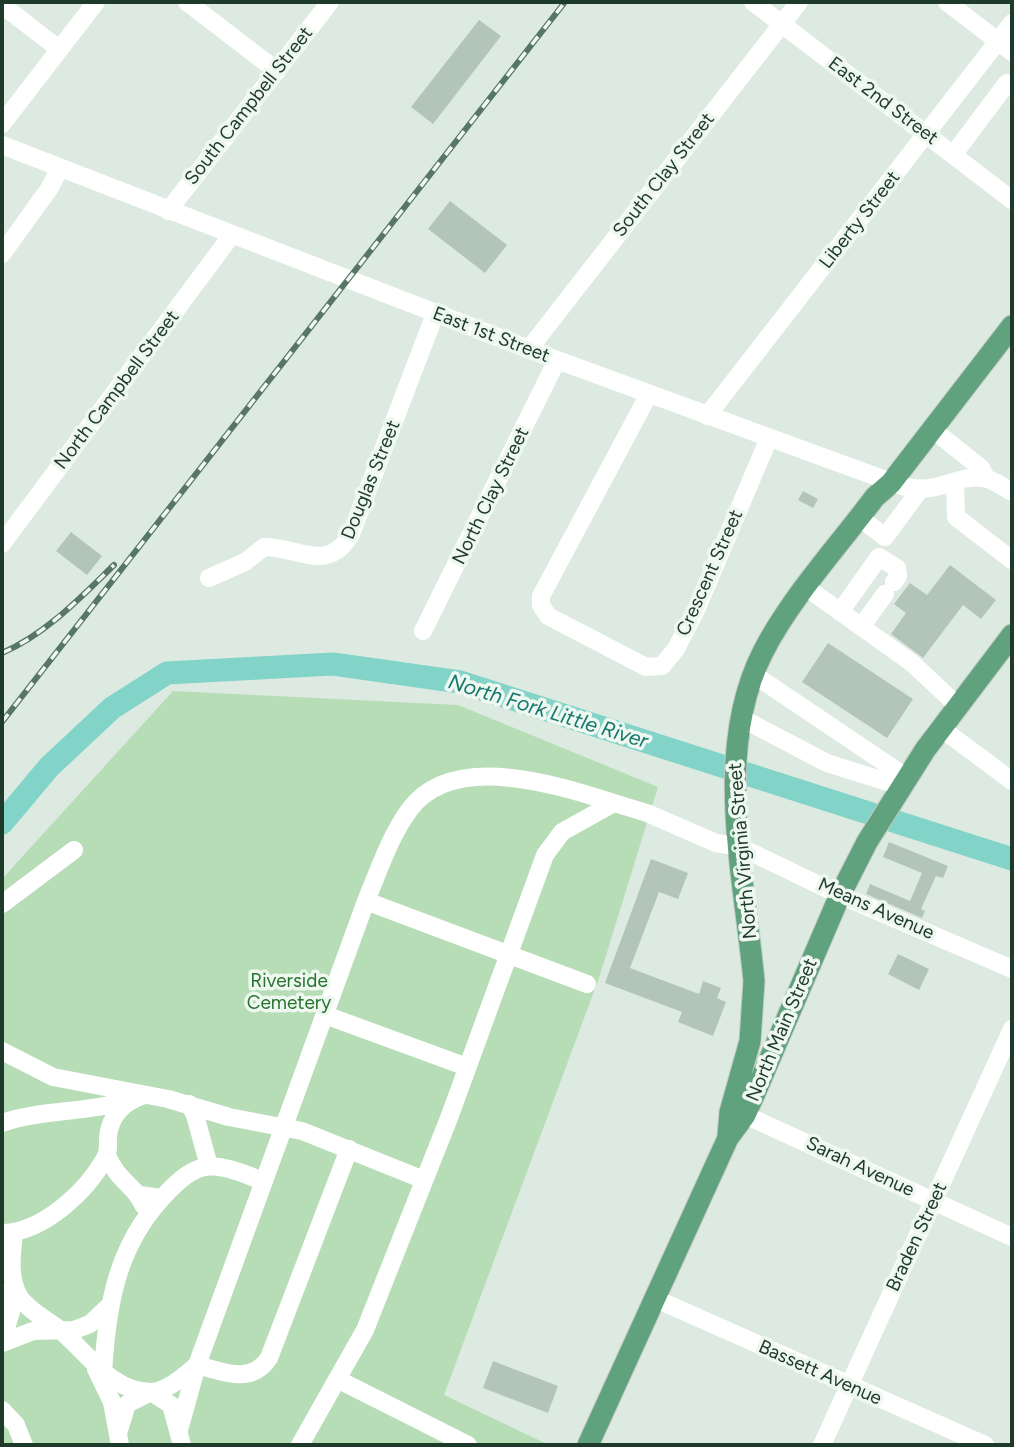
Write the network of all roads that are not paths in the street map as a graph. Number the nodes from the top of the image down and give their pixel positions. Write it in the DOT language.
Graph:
graph roads {
  1 [pos="96,2"];
  2 [pos="187,2"];
  3 [pos="330,2"];
  4 [pos="753,2"];
  5 [pos="799,2"];
  6 [pos="947,2"];
  7 [pos="2,5"];
  8 [pos="782,23"];
  9 [pos="1012,23"];
  10 [pos="1005,47"];
  11 [pos="59,50"];
  12 [pos="277,71"];
  13 [pos="1010,82"];
  14 [pos="2,124"];
  15 [pos="926,134"];
  16 [pos="2,145"];
  17 [pos="953,155"];
  18 [pos="59,170"];
  19 [pos="1012,200"];
  20 [pos="169,211"];
  21 [pos="232,236"];
  22 [pos="2,254"];
  23 [pos="435,314"];
  24 [pos="1012,326"];
  25 [pos="528,349"];
  26 [pos="557,360"];
  27 [pos="649,394"];
  28 [pos="707,416"];
  29 [pos="932,429"];
  30 [pos="769,438"];
  31 [pos="986,478"];
  32 [pos="891,482"];
  33 [pos="955,484"];
  34 [pos="919,491"];
  35 [pos="1012,492"];
  36 [pos="859,518"];
  37 [pos="2,544"];
  38 [pos="1012,560"];
  39 [pos="209,578"];
  40 [pos="807,588"];
  41 [pos="840,612"];
  42 [pos="861,627"];
  43 [pos="424,631"];
  44 [pos="1012,635"];
  45 [pos="753,674"];
  46 [pos="958,706"];
  47 [pos="741,718"];
  48 [pos="943,729"];
  49 [pos="1012,780"];
  50 [pos="901,784"];
  51 [pos="614,803"];
  52 [pos="739,837"];
  53 [pos="74,850"];
  54 [pos="840,895"];
  55 [pos="366,901"];
  56 [pos="2,904"];
  57 [pos="508,956"];
  58 [pos="1012,969"];
  59 [pos="587,984"];
  60 [pos="326,1015"];
  61 [pos="1012,1029"];
  62 [pos="2,1051"];
  63 [pos="467,1067"];
  64 [pos="78,1084"];
  65 [pos="137,1097"];
  66 [pos="189,1104"];
  67 [pos="98,1107"];
  68 [pos="745,1115"];
  69 [pos="2,1123"];
  70 [pos="282,1129"];
  71 [pos="109,1132"];
  72 [pos="728,1138"];
  73 [pos="349,1149"];
  74 [pos="107,1155"];
  75 [pos="209,1166"];
  76 [pos="263,1181"];
  77 [pos="424,1181"];
  78 [pos="139,1195"];
  79 [pos="162,1198"];
  80 [pos="934,1201"];
  81 [pos="147,1214"];
  82 [pos="8,1233"];
  83 [pos="1012,1237"];
  84 [pos="2,1292"];
  85 [pos="656,1299"];
  86 [pos="109,1306"];
  87 [pos="61,1331"];
  88 [pos="2,1343"];
  89 [pos="197,1365"];
  90 [pos="99,1369"];
  91 [pos="337,1379"];
  92 [pos="849,1387"];
  93 [pos="151,1392"];
  94 [pos="2,1410"];
  95 [pos="181,1438"];
  96 [pos="118,1439"];
  97 [pos="24,1445"];
  98 [pos="300,1445"];
  99 [pos="468,1445"];
  100 [pos="588,1445"];
  101 [pos="822,1445"];
  102 [pos="985,1445"];
  1 -- 11 [label="street"];
  2 -- 12 [label="street"];
  3 -- 12 [label="street, South Campbell Street"];
  4 -- 8 [label="street, East 2nd Street"];
  5 -- 8 [label="street, South Clay Street"];
  6 -- 10 [label="street"];
  7 -- 11 [label="street"];
  8 -- 15 [label="street, East 2nd Street"];
  8 -- 25 [label="street, South Clay Street"];
  9 -- 10 [label="street, Liberty Street"];
  10 -- 15 [label="street, Liberty Street"];
  11 -- 14 [label="street"];
  12 -- 20 [label="street, South Campbell Street"];
  13 -- 17 [label="street"];
  15 -- 17 [label="street, East 2nd Street"];
  15 -- 28 [label="street, Liberty Street"];
  16 -- 18 [label="street, East 1st Street"];
  17 -- 19 [label="street, East 2nd Street"];
  18 -- 20 [label="street, East 1st Street"];
  18 -- 22 [label="street"];
  20 -- 21 [label="street, East 1st Street"];
  21 -- 23 [label="street, East 1st Street"];
  21 -- 37 [label="street, North Campbell Street"];
  23 -- 25 [label="street, East 1st Street"];
  23 -- 39 [label="street, Douglas Street"];
  24 -- 29 [label="main road, North Virginia Street"];
  25 -- 26 [label="street, East 1st Street"];
  26 -- 27 [label="street, East 1st Street"];
  26 -- 43 [label="street, North Clay Street"];
  27 -- 28 [label="street, East 1st Street"];
  27 -- 30 [label="street, Crescent Street"];
  28 -- 30 [label="street, East 1st Street"];
  29 -- 31 [label="street"];
  29 -- 32 [label="main road, North Virginia Street"];
  30 -- 32 [label="street, East 1st Street"];
  31 -- 33 [label="street, East 1st Street"];
  31 -- 35 [label="street"];
  32 -- 34 [label="street, East 1st Street"];
  32 -- 36 [label="main road, North Virginia Street"];
  33 -- 34 [label="street, East 1st Street"];
  33 -- 38 [label="street"];
  34 -- 36 [label="street"];
  36 -- 40 [label="main road, North Virginia Street"];
  40 -- 41 [label="street"];
  40 -- 45 [label="main road, North Virginia Street"];
  41 -- 42 [label="street"];
  41 -- 42 [label="street"];
  42 -- 46 [label="street"];
  44 -- 46 [label="main road, North Main Street"];
  45 -- 47 [label="main road, North Virginia Street"];
  45 -- 50 [label="street"];
  46 -- 48 [label="main road, North Main Street"];
  47 -- 50 [label="street"];
  47 -- 52 [label="main road, North Virginia Street"];
  48 -- 49 [label="street"];
  48 -- 50 [label="main road, North Main Street"];
  50 -- 54 [label="main road, North Main Street"];
  51 -- 52 [label="street, Means Avenue"];
  51 -- 55 [label="street, Means Avenue"];
  51 -- 57 [label="street"];
  52 -- 54 [label="street, Means Avenue"];
  52 -- 72 [label="main road, North Virginia Street"];
  53 -- 56 [label="street"];
  54 -- 58 [label="street, Means Avenue"];
  54 -- 68 [label="main road, North Main Street"];
  55 -- 57 [label="street"];
  55 -- 60 [label="street, Means Avenue"];
  57 -- 59 [label="street"];
  57 -- 63 [label="street"];
  60 -- 63 [label="street"];
  60 -- 70 [label="street, Means Avenue"];
  61 -- 80 [label="street, Braden Street"];
  62 -- 64 [label="street"];
  63 -- 77 [label="street"];
  64 -- 65 [label="street"];
  64 -- 67 [label="street"];
  65 -- 66 [label="street"];
  65 -- 67 [label="street"];
  65 -- 71 [label="street"];
  66 -- 70 [label="street"];
  66 -- 75 [label="street"];
  67 -- 69 [label="street"];
  67 -- 71 [label="street"];
  68 -- 72 [label="main road, North Main Street"];
  68 -- 80 [label="street, Sarah Avenue"];
  70 -- 73 [label="street"];
  70 -- 76 [label="street, Means Avenue"];
  71 -- 74 [label="street"];
  72 -- 85 [label="main road, North Main Street"];
  73 -- 77 [label="street"];
  73 -- 89 [label="street"];
  74 -- 78 [label="street"];
  74 -- 82 [label="street"];
  75 -- 76 [label="street"];
  75 -- 79 [label="street"];
  76 -- 89 [label="street, Means Avenue"];
  77 -- 91 [label="street"];
  78 -- 79 [label="street"];
  78 -- 81 [label="street"];
  79 -- 81 [label="street"];
  80 -- 83 [label="street, Sarah Avenue"];
  80 -- 92 [label="street, Braden Street"];
  81 -- 86 [label="street"];
  82 -- 87 [label="street"];
  84 -- 88 [label="street"];
  85 -- 92 [label="street, Bassett Avenue"];
  85 -- 100 [label="main road, North Main Street"];
  86 -- 87 [label="street"];
  86 -- 90 [label="street"];
  87 -- 88 [label="street"];
  87 -- 90 [label="street"];
  89 -- 93 [label="street"];
  89 -- 95 [label="street, Means Avenue"];
  90 -- 93 [label="street"];
  90 -- 96 [label="street"];
  91 -- 98 [label="street"];
  91 -- 99 [label="street"];
  92 -- 101 [label="street, Braden Street"];
  92 -- 102 [label="street, Bassett Avenue"];
  93 -- 95 [label="street"];
  93 -- 96 [label="street"];
  94 -- 97 [label="street"];
}
